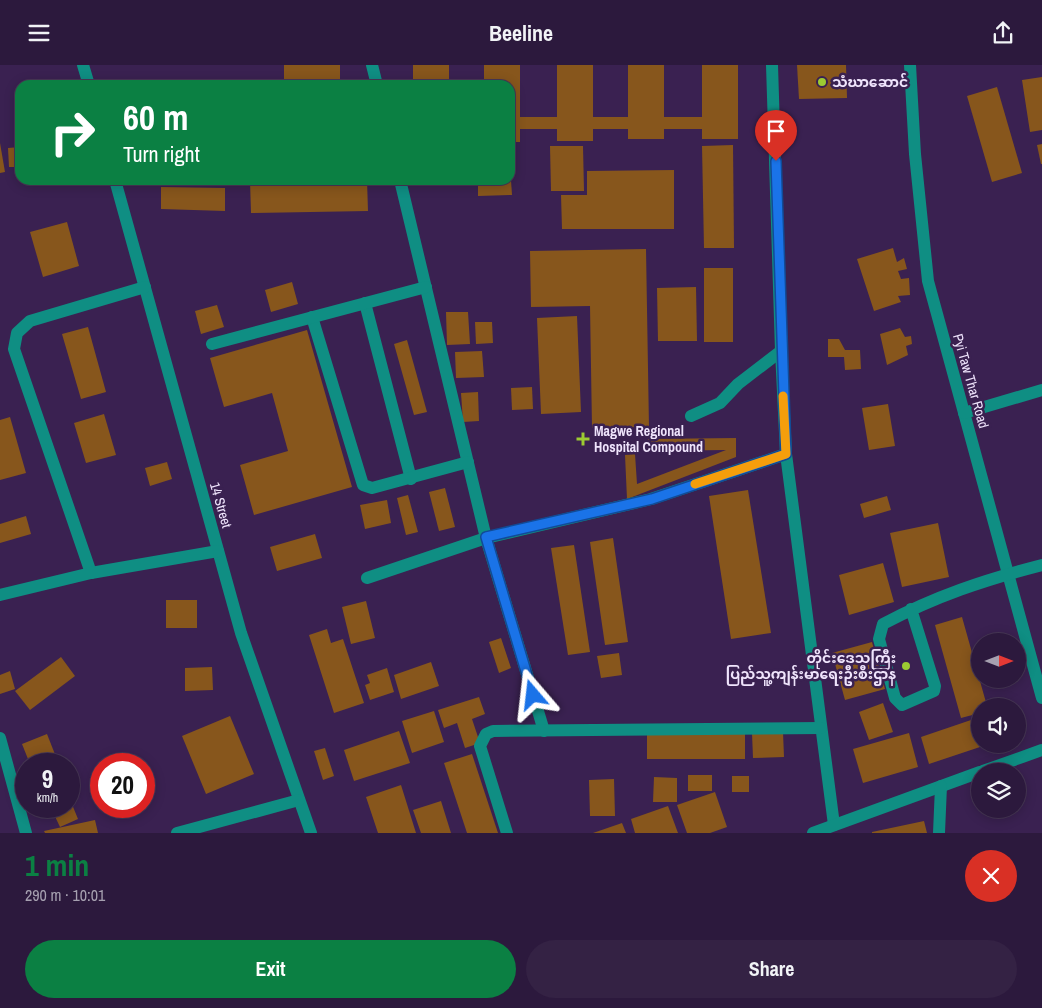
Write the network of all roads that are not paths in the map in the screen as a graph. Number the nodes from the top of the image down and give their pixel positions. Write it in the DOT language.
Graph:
graph roads {
  1 [pos="83,65"];
  2 [pos="372,65"];
  3 [pos="772,65"];
  4 [pos="910,65"];
  5 [pos="88,80"];
  6 [pos="376,80"];
  7 [pos="116,185"];
  8 [pos="401,185"];
  9 [pos="145,287"];
  10 [pos="426,287"];
  11 [pos="365,303"];
  12 [pos="312,317"];
  13 [pos="212,344"];
  14 [pos="781,351"];
  15 [pos="1042,389"];
  16 [pos="964,413"];
  17 [pos="691,416"];
  18 [pos="786,454"];
  19 [pos="468,462"];
  20 [pos="411,479"];
  21 [pos="486,537"];
  22 [pos="218,551"];
  23 [pos="1042,565"];
  24 [pos="90,573"];
  25 [pos="1009,574"];
  26 [pos="367,578"];
  27 [pos="0,595"];
  28 [pos="911,609"];
  29 [pos="1042,698"];
  30 [pos="820,728"];
  31 [pos="544,731"];
  32 [pos="0,738"];
  33 [pos="1042,749"];
  34 [pos="1005,763"];
  35 [pos="971,776"];
  36 [pos="941,786"];
  37 [pos="299,800"];
  38 [pos="834,825"];
  39 [pos="26,833"];
  40 [pos="177,833"];
  41 [pos="310,833"];
  42 [pos="507,833"];
  43 [pos="813,833"];
  44 [pos="939,833"];
  1 -- 5 [label="street"];
  2 -- 6 [label="street"];
  3 -- 14 [label="street"];
  4 -- 16 [label="street, Pyi Taw Thar Road"];
  7 -- 9 [label="street, 14 Street"];
  8 -- 10 [label="street"];
  9 -- 22 [label="street, 14 Street"];
  9 -- 24 [label="street"];
  10 -- 11 [label="street"];
  10 -- 19 [label="street"];
  11 -- 12 [label="street"];
  11 -- 20 [label="street"];
  12 -- 13 [label="street"];
  12 -- 20 [label="street"];
  14 -- 17 [label="street"];
  14 -- 18 [label="street"];
  15 -- 16 [label="street"];
  16 -- 25 [label="street, Pyi Taw Thar Road"];
  18 -- 21 [label="street"];
  18 -- 30 [label="street"];
  19 -- 20 [label="street"];
  19 -- 21 [label="street"];
  21 -- 26 [label="street"];
  21 -- 31 [label="street"];
  22 -- 24 [label="street"];
  22 -- 37 [label="street, 14 Street"];
  23 -- 25 [label="street"];
  24 -- 27 [label="street"];
  25 -- 28 [label="street"];
  25 -- 29 [label="street, Pyi Taw Thar Road"];
  28 -- 28 [label="street"];
  30 -- 31 [label="street"];
  30 -- 38 [label="street"];
  31 -- 42 [label="street"];
  32 -- 39 [label="street"];
  33 -- 34 [label="street"];
  35 -- 36 [label="street"];
  36 -- 38 [label="street"];
  36 -- 44 [label="street"];
  37 -- 40 [label="street"];
  37 -- 41 [label="street, 14 Street"];
  38 -- 43 [label="street"];
}
